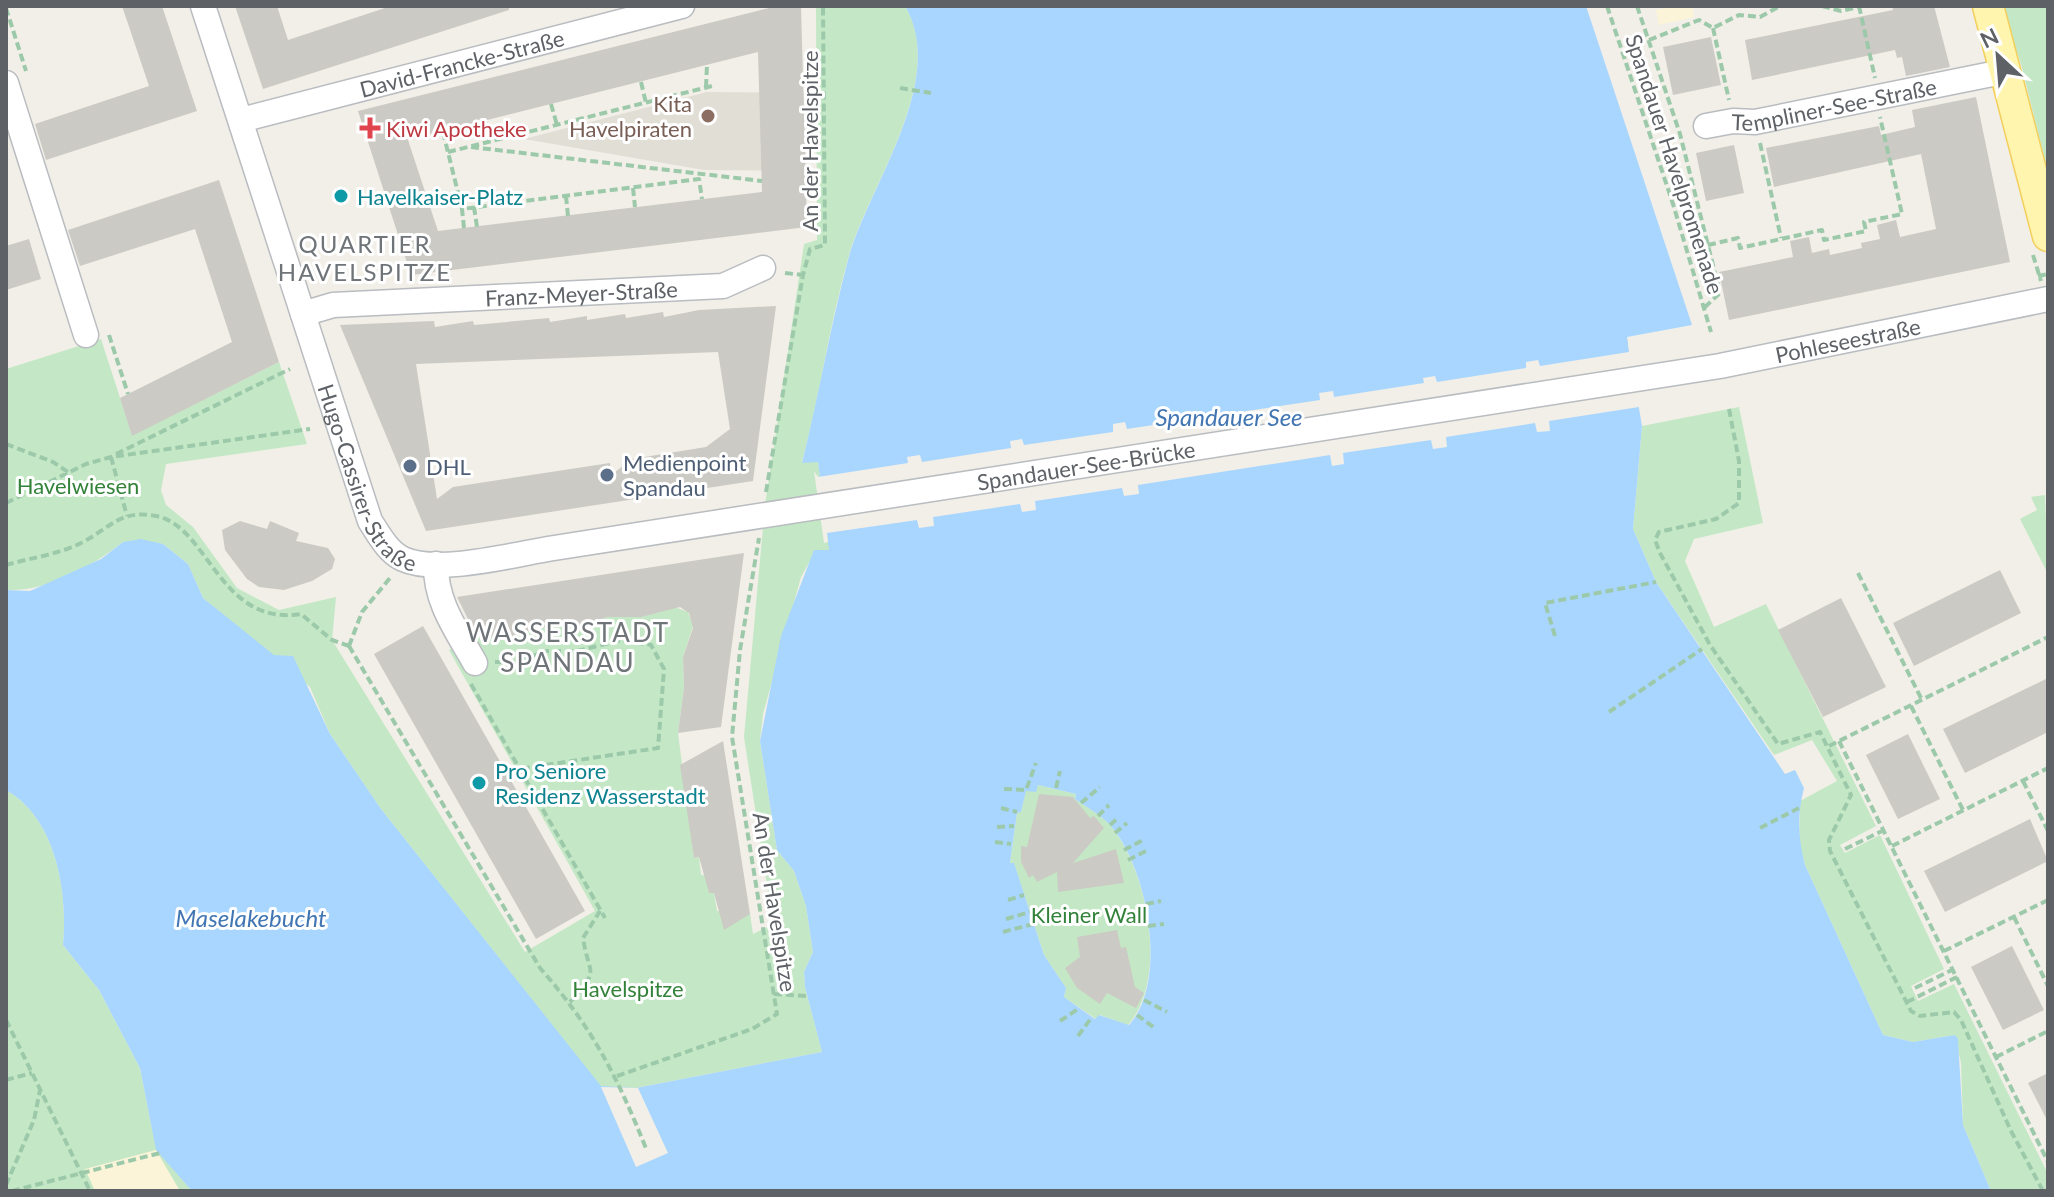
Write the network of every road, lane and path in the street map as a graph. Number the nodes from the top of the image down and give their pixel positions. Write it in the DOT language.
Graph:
graph roads {
  1 [pos="203,6"];
  2 [pos="682,6"];
  3 [pos="823,6"];
  4 [pos="1607,6"];
  5 [pos="1637,6"];
  6 [pos="1780,6"];
  7 [pos="1822,6"];
  8 [pos="1859,6"];
  9 [pos="1988,6"];
  10 [pos="6,8"];
  11 [pos="1713,28"];
  12 [pos="1649,40"];
  13 [pos="707,65"];
  14 [pos="2007,71"];
  15 [pos="17,81"];
  16 [pos="641,82"];
  17 [pos="900,88"];
  18 [pos="931,93"];
  19 [pos="1878,98"];
  20 [pos="646,103"];
  21 [pos="551,104"];
  22 [pos="241,120"];
  23 [pos="485,121"];
  24 [pos="1744,122"];
  25 [pos="557,125"];
  26 [pos="1706,126"];
  27 [pos="443,132"];
  28 [pos="490,142"];
  29 [pos="471,147"];
  30 [pos="448,152"];
  31 [pos="715,175"];
  32 [pos="699,179"];
  33 [pos="762,181"];
  34 [pos="2042,187"];
  35 [pos="633,188"];
  36 [pos="566,196"];
  37 [pos="702,199"];
  38 [pos="474,207"];
  39 [pos="635,207"];
  40 [pos="462,209"];
  41 [pos="568,216"];
  42 [pos="477,227"];
  43 [pos="464,228"];
  44 [pos="1781,238"];
  45 [pos="2040,243"];
  46 [pos="1708,245"];
  47 [pos="763,268"];
  48 [pos="2046,293"];
  49 [pos="1705,307"];
  50 [pos="303,314"];
  51 [pos="1711,332"];
  52 [pos="86,335"];
  53 [pos="290,369"];
  54 [pos="1646,377"];
  55 [pos="1729,409"];
  56 [pos="310,429"];
  57 [pos="140,432"];
  58 [pos="143,441"];
  59 [pos="6,444"];
  60 [pos="111,457"];
  61 [pos="68,472"];
  62 [pos="764,500"];
  63 [pos="6,503"];
  64 [pos="811,507"];
  65 [pos="128,516"];
  66 [pos="758,551"];
  67 [pos="436,564"];
  68 [pos="6,565"];
  69 [pos="1858,573"];
  70 [pos="390,578"];
  71 [pos="1656,582"];
  72 [pos="1555,636"];
  73 [pos="2048,637"];
  74 [pos="349,646"];
  75 [pos="1702,649"];
  76 [pos="475,663"];
  77 [pos="1922,700"];
  78 [pos="1911,706"];
  79 [pos="1609,712"];
  80 [pos="1839,741"];
  81 [pos="1829,746"];
  82 [pos="1036,763"];
  83 [pos="2048,768"];
  84 [pos="519,769"];
  85 [pos="1060,771"];
  86 [pos="2023,781"];
  87 [pos="1100,787"];
  88 [pos="1056,788"];
  89 [pos="1004,789"];
  90 [pos="1081,803"];
  91 [pos="1109,805"];
  92 [pos="1001,808"];
  93 [pos="1799,808"];
  94 [pos="1963,810"];
  95 [pos="1017,812"];
  96 [pos="1098,816"];
  97 [pos="1119,817"];
  98 [pos="1127,823"];
  99 [pos="1110,825"];
  100 [pos="1014,826"];
  101 [pos="997,827"];
  102 [pos="1760,828"];
  103 [pos="1884,830"];
  104 [pos="2048,831"];
  105 [pos="1115,833"];
  106 [pos="1143,840"];
  107 [pos="995,842"];
  108 [pos="1011,844"];
  109 [pos="1892,846"];
  110 [pos="1845,849"];
  111 [pos="1124,850"];
  112 [pos="1146,851"];
  113 [pos="1128,860"];
  114 [pos="1024,895"];
  115 [pos="1008,900"];
  116 [pos="2048,900"];
  117 [pos="1161,901"];
  118 [pos="1146,904"];
  119 [pos="601,911"];
  120 [pos="1030,912"];
  121 [pos="2014,917"];
  122 [pos="605,918"];
  123 [pos="1006,919"];
  124 [pos="1033,924"];
  125 [pos="1164,924"];
  126 [pos="1148,926"];
  127 [pos="1003,932"];
  128 [pos="1944,951"];
  129 [pos="1952,969"];
  130 [pos="1957,977"];
  131 [pos="2048,986"];
  132 [pos="1915,988"];
  133 [pos="774,994"];
  134 [pos="807,996"];
  135 [pos="1144,1000"];
  136 [pos="570,1002"];
  137 [pos="1907,1002"];
  138 [pos="1078,1009"];
  139 [pos="1167,1012"];
  140 [pos="1137,1015"];
  141 [pos="1092,1017"];
  142 [pos="6,1020"];
  143 [pos="1060,1021"];
  144 [pos="1156,1029"];
  145 [pos="2048,1031"];
  146 [pos="1078,1036"];
  147 [pos="1996,1057"];
  148 [pos="32,1073"];
  149 [pos="617,1076"];
  150 [pos="6,1080"];
  151 [pos="40,1090"];
  152 [pos="2045,1149"];
  153 [pos="647,1151"];
  154 [pos="160,1153"];
  155 [pos="2048,1162"];
  156 [pos="81,1174"];
  157 [pos="6,1185"];
  158 [pos="12,1191"];
  159 [pos="90,1191"];
  160 [pos="2043,1191"];
  1 -- 22 [label="street, Hugo-Cassirer-Straße"];
  2 -- 22 [label="street, David-Francke-Straße"];
  3 -- 62 [label="path, An der Havelspitze"];
  4 -- 49 [label="path, Spandauer Havelpromenade"];
  5 -- 12 [label="path"];
  6 -- 11 [label="path"];
  7 -- 8 [label="path"];
  8 -- 19 [label="path"];
  9 -- 14 [label="main road"];
  10 -- 15 [label="path"];
  11 -- 12 [label="path"];
  11 -- 24 [label="path"];
  12 -- 46 [label="path"];
  13 -- 20 [label="path"];
  14 -- 19 [label="street, Templiner-See-Straße"];
  14 -- 34 [label="main road"];
  15 -- 52 [label="street"];
  16 -- 20 [label="path"];
  17 -- 18 [label="path"];
  19 -- 24 [label="street, Templiner-See-Straße"];
  19 -- 44 [label="path"];
  20 -- 25 [label="path"];
  21 -- 25 [label="path"];
  22 -- 50 [label="street, Hugo-Cassirer-Straße"];
  23 -- 28 [label="path"];
  24 -- 26 [label="street, Templiner-See-Straße"];
  24 -- 44 [label="path"];
  25 -- 28 [label="path"];
  27 -- 30 [label="path"];
  28 -- 29 [label="path"];
  29 -- 30 [label="path"];
  29 -- 31 [label="path"];
  30 -- 40 [label="path"];
  31 -- 32 [label="path"];
  31 -- 33 [label="path"];
  32 -- 35 [label="path"];
  32 -- 37 [label="path"];
  34 -- 45 [label="main road"];
  35 -- 36 [label="path"];
  35 -- 39 [label="path"];
  36 -- 38 [label="path"];
  36 -- 41 [label="path"];
  38 -- 40 [label="path"];
  38 -- 42 [label="path"];
  40 -- 43 [label="path"];
  44 -- 46 [label="path"];
  45 -- 48 [label="path"];
  46 -- 49 [label="path"];
  47 -- 50 [label="street, Franz-Meyer-Straße"];
  48 -- 54 [label="street, Pohleseestraße"];
  49 -- 51 [label="path, Spandauer Havelpromenade"];
  50 -- 67 [label="street, Hugo-Cassirer-Straße"];
  53 -- 58 [label="path"];
  54 -- 64 [label="street, Spandauer-See-Brücke"];
  55 -- 81 [label="path"];
  56 -- 60 [label="path"];
  57 -- 58 [label="path"];
  58 -- 60 [label="path"];
  59 -- 61 [label="path"];
  60 -- 61 [label="path"];
  60 -- 65 [label="path"];
  61 -- 63 [label="path"];
  64 -- 67 [label="street, Hugo-Cassirer-Straße"];
  65 -- 68 [label="path"];
  65 -- 74 [label="path"];
  66 -- 133 [label="path, An der Havelspitze"];
  67 -- 76 [label="street"];
  69 -- 77 [label="path"];
  70 -- 74 [label="path"];
  71 -- 72 [label="path"];
  73 -- 77 [label="path"];
  74 -- 136 [label="path"];
  75 -- 79 [label="path"];
  76 -- 84 [label="path"];
  76 -- 84 [label="path"];
  77 -- 78 [label="path"];
  78 -- 80 [label="path"];
  78 -- 94 [label="path"];
  80 -- 81 [label="path"];
  80 -- 103 [label="path"];
  81 -- 137 [label="path"];
  82 -- 89 [label="path"];
  83 -- 86 [label="path"];
  84 -- 119 [label="path"];
  85 -- 88 [label="path"];
  86 -- 94 [label="path"];
  86 -- 104 [label="path"];
  87 -- 90 [label="path"];
  91 -- 96 [label="path"];
  92 -- 95 [label="path"];
  93 -- 102 [label="path"];
  94 -- 109 [label="path"];
  97 -- 99 [label="path"];
  98 -- 105 [label="path"];
  100 -- 101 [label="path"];
  103 -- 109 [label="path"];
  103 -- 110 [label="path"];
  106 -- 111 [label="path"];
  107 -- 108 [label="path"];
  109 -- 128 [label="path"];
  112 -- 113 [label="path"];
  114 -- 115 [label="path"];
  116 -- 121 [label="path"];
  117 -- 118 [label="path"];
  119 -- 122 [label="path"];
  119 -- 136 [label="path"];
  120 -- 123 [label="path"];
  121 -- 128 [label="path"];
  121 -- 131 [label="path"];
  124 -- 127 [label="path"];
  125 -- 126 [label="path"];
  128 -- 129 [label="path"];
  129 -- 130 [label="path"];
  129 -- 132 [label="path"];
  130 -- 137 [label="path"];
  130 -- 147 [label="path"];
  133 -- 134 [label="path"];
  133 -- 149 [label="path, An der Havelspitze"];
  135 -- 139 [label="path"];
  136 -- 149 [label="path"];
  137 -- 160 [label="path"];
  138 -- 143 [label="path"];
  140 -- 144 [label="path"];
  141 -- 146 [label="path"];
  142 -- 148 [label="path"];
  145 -- 147 [label="path"];
  147 -- 152 [label="path"];
  148 -- 150 [label="path"];
  148 -- 151 [label="path"];
  149 -- 153 [label="path"];
  151 -- 156 [label="path"];
  151 -- 157 [label="path"];
  152 -- 155 [label="path"];
  154 -- 156 [label="path"];
  156 -- 158 [label="path"];
  156 -- 159 [label="path"];
}
